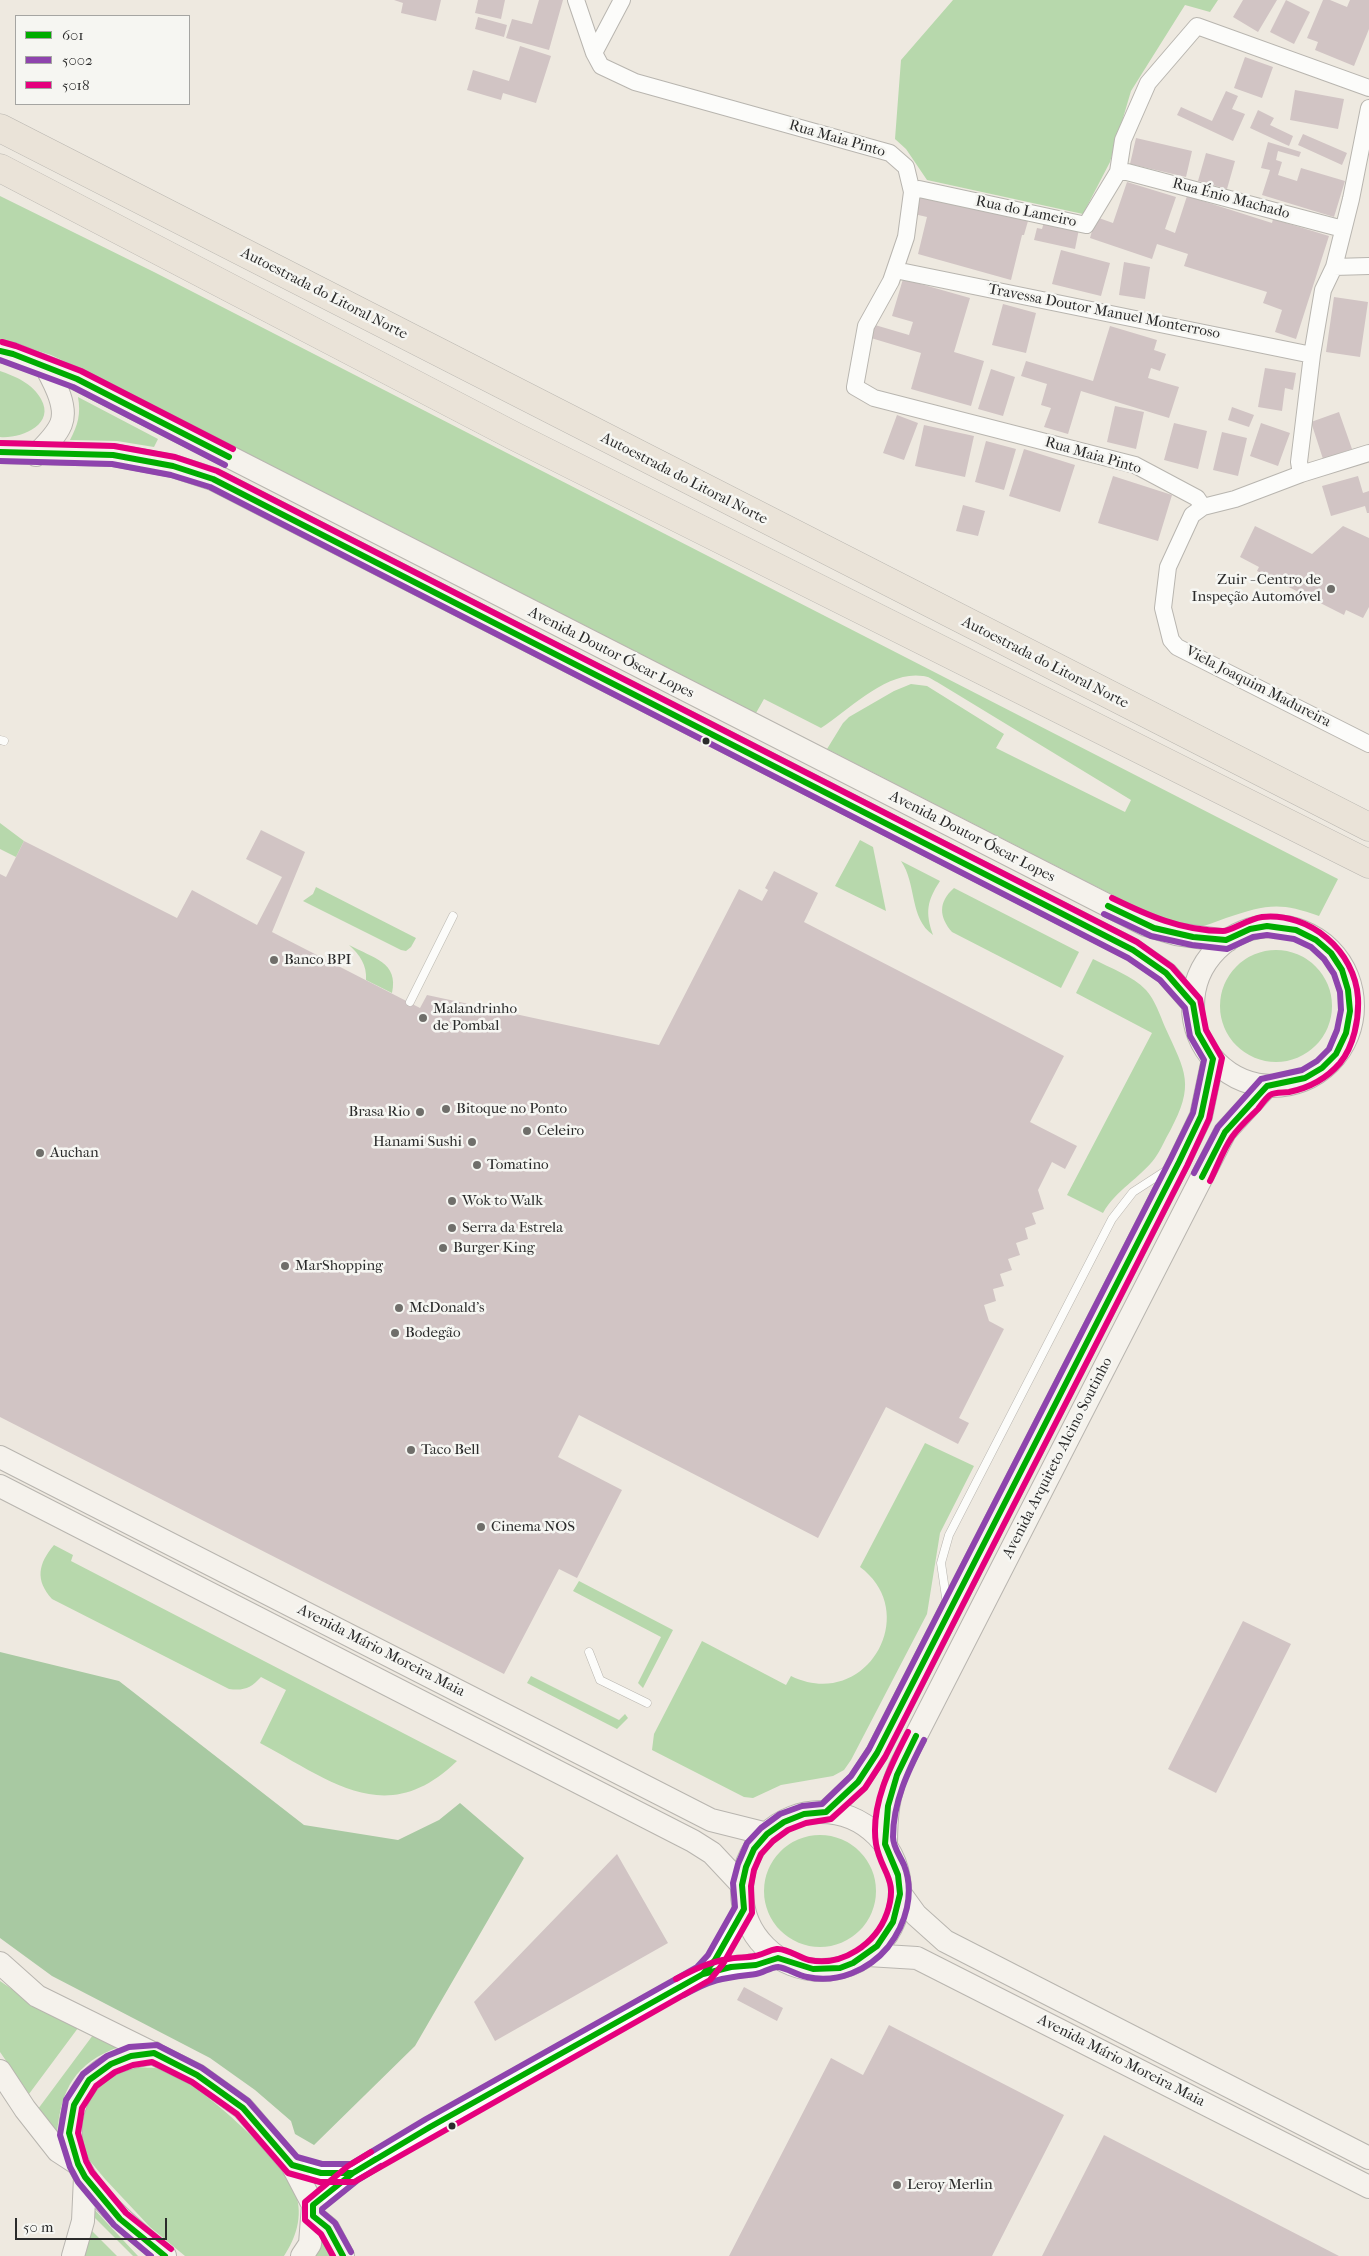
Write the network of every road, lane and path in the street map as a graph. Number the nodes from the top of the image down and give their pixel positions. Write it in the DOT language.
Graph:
graph roads {
  1 [pos="576,0"];
  2 [pos="622,0"];
  3 [pos="594,53"];
  4 [pos="1369,88"];
  5 [pos="1369,108"];
  6 [pos="0,128"];
  7 [pos="0,168"];
  8 [pos="1118,172"];
  9 [pos="912,192"];
  10 [pos="1344,229"];
  11 [pos="1369,266"];
  12 [pos="1334,267"];
  13 [pos="895,270"];
  14 [pos="0,352"];
  15 [pos="1312,355"];
  16 [pos="46,367"];
  17 [pos="0,452"];
  18 [pos="1369,453"];
  19 [pos="36,455"];
  20 [pos="1301,474"];
  21 [pos="1203,507"];
  22 [pos="1369,744"];
  23 [pos="1369,827"];
  24 [pos="1369,864"];
  25 [pos="453,916"];
  26 [pos="1227,941"];
  27 [pos="410,1002"];
  28 [pos="1193,1004"];
  29 [pos="1213,1059"];
  30 [pos="1267,1086"];
  31 [pos="1179,1162"];
  32 [pos="0,1457"];
  33 [pos="0,1486"];
  34 [pos="948,1614"];
  35 [pos="589,1652"];
  36 [pos="647,1703"];
  37 [pos="826,1812"];
  38 [pos="767,1834"];
  39 [pos="886,1846"];
  40 [pos="742,1885"];
  41 [pos="900,1893"];
  42 [pos="744,1910"];
  43 [pos="868,1955"];
  44 [pos="778,1958"];
  45 [pos="0,1964"];
  46 [pos="704,1974"];
  47 [pos="154,2053"];
  48 [pos="0,2071"];
  49 [pos="1369,2158"];
  50 [pos="292,2165"];
  51 [pos="81,2171"];
  52 [pos="354,2173"];
  53 [pos="1369,2187"];
  54 [pos="313,2211"];
  55 [pos="73,2256"];
  56 [pos="165,2256"];
  57 [pos="302,2256"];
  58 [pos="343,2256"];
  1 -- 3 [label="street, Rua Maia Pinto"];
  2 -- 3 [label="street"];
  3 -- 9 [label="street, Rua Maia Pinto"];
  4 -- 8 [label="street, Rua do Lameiro"];
  5 -- 10 [label="street"];
  6 -- 23 [label="highway, Autoestrada do Litoral Norte"];
  7 -- 24 [label="highway"];
  8 -- 9 [label="street, Rua do Lameiro"];
  8 -- 10 [label="street, Rua Énio Machado"];
  9 -- 13 [label="street, Rua Maia Pinto"];
  10 -- 12 [label="street"];
  11 -- 12 [label="street"];
  12 -- 15 [label="street"];
  13 -- 15 [label="street, Travessa Doutor Manuel Monterroso"];
  13 -- 21 [label="street, Rua Maia Pinto"];
  14 -- 16 [label="main road, Avenida Doutor Óscar Lopes"];
  15 -- 20 [label="street"];
  16 -- 19 [label="main road"];
  16 -- 26 [label="main road, Avenida Doutor Óscar Lopes"];
  17 -- 19 [label="main road, Avenida Doutor Óscar Lopes"];
  18 -- 20 [label="street"];
  19 -- 28 [label="main road, Avenida Doutor Óscar Lopes"];
  20 -- 21 [label="street"];
  21 -- 22 [label="street, Viela Joaquim Madureira"];
  25 -- 27 [label="lane"];
  26 -- 28 [label="main road"];
  26 -- 30 [label="main road"];
  28 -- 29 [label="main road"];
  29 -- 30 [label="main road"];
  29 -- 31 [label="main road, Avenida Arquiteto Alcino Soutinho"];
  30 -- 39 [label="main road, Avenida Arquiteto Alcino Soutinho"];
  31 -- 34 [label="main road, Avenida Arquiteto Alcino Soutinho"];
  31 -- 34 [label="lane"];
  32 -- 38 [label="main road, Avenida Mário Moreira Maia"];
  33 -- 40 [label="main road, Avenida Mário Moreira Maia"];
  34 -- 37 [label="main road, Avenida Arquiteto Alcino Soutinho"];
  35 -- 36 [label="lane"];
  37 -- 38 [label="main road"];
  37 -- 39 [label="main road"];
  38 -- 40 [label="main road"];
  39 -- 41 [label="main road"];
  40 -- 42 [label="main road"];
  41 -- 43 [label="main road"];
  41 -- 49 [label="main road, Avenida Mário Moreira Maia"];
  42 -- 44 [label="main road"];
  42 -- 46 [label="street"];
  43 -- 44 [label="main road"];
  43 -- 53 [label="main road, Avenida Mário Moreira Maia"];
  44 -- 46 [label="street"];
  45 -- 47 [label="main road"];
  46 -- 52 [label="street"];
  47 -- 50 [label="main road"];
  47 -- 51 [label="main road"];
  48 -- 51 [label="main road"];
  50 -- 52 [label="street"];
  50 -- 54 [label="main road"];
  51 -- 55 [label="main road"];
  51 -- 56 [label="main road"];
  52 -- 54 [label="street"];
  54 -- 57 [label="main road"];
  54 -- 58 [label="main road"];
}
